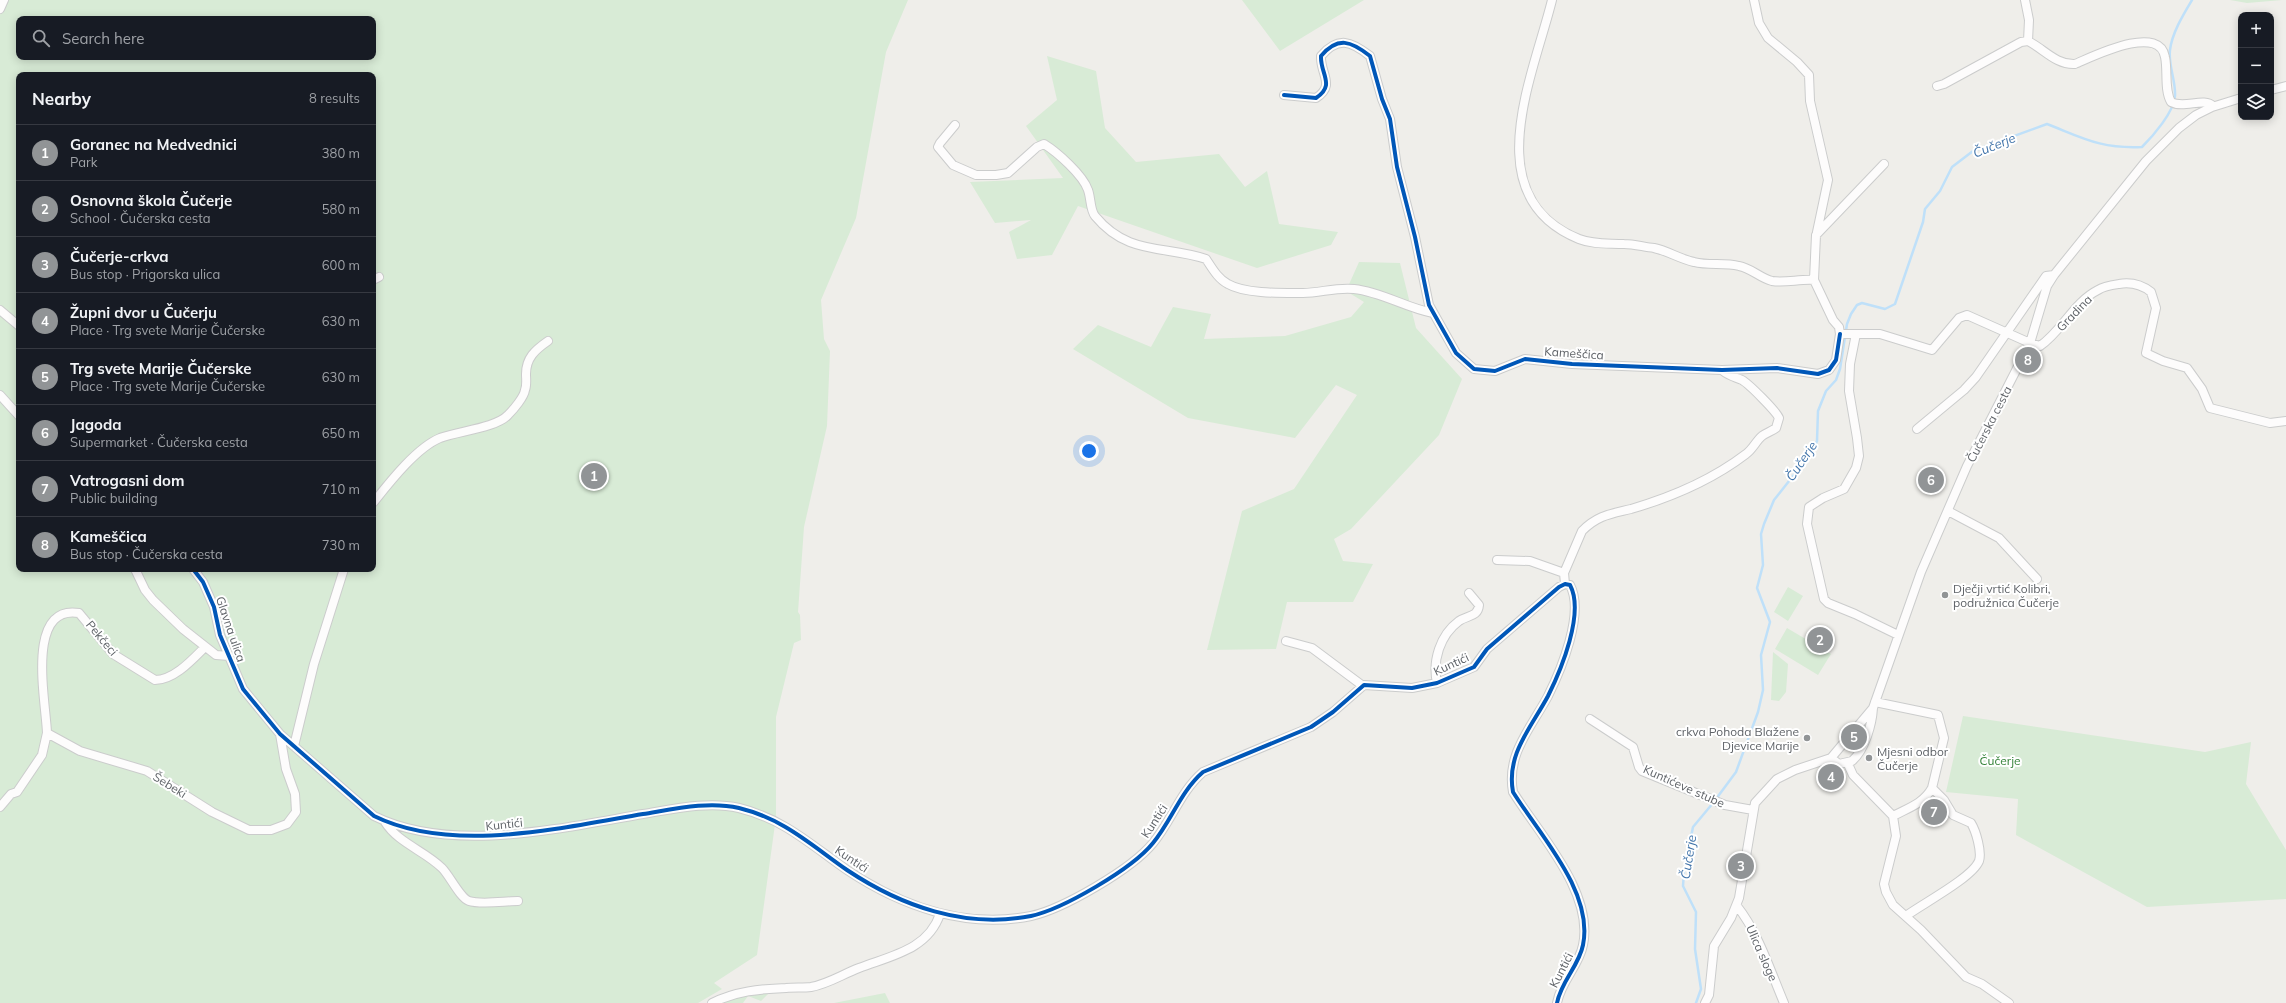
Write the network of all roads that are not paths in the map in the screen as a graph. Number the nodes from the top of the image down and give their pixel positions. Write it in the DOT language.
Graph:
graph roads {
  1 [pos="4,0"];
  2 [pos="1552,0"];
  3 [pos="1754,0"];
  4 [pos="2025,0"];
  5 [pos="0,10"];
  6 [pos="2028,41"];
  7 [pos="1937,86"];
  8 [pos="2286,86"];
  9 [pos="2274,89"];
  10 [pos="1284,95"];
  11 [pos="2238,99"];
  12 [pos="2213,106"];
  13 [pos="955,125"];
  14 [pos="1884,164"];
  15 [pos="1816,235"];
  16 [pos="2054,275"];
  17 [pos="1814,280"];
  18 [pos="0,310"];
  19 [pos="1433,313"];
  20 [pos="16,323"];
  21 [pos="2007,332"];
  22 [pos="1847,334"];
  23 [pos="548,341"];
  24 [pos="2030,343"];
  25 [pos="1722,370"];
  26 [pos="0,395"];
  27 [pos="16,413"];
  28 [pos="2286,421"];
  29 [pos="1917,429"];
  30 [pos="376,499"];
  31 [pos="1948,511"];
  32 [pos="1497,560"];
  33 [pos="136,572"];
  34 [pos="195,572"];
  35 [pos="343,572"];
  36 [pos="1564,573"];
  37 [pos="2037,579"];
  38 [pos="1565,584"];
  39 [pos="1469,593"];
  40 [pos="1898,635"];
  41 [pos="1286,641"];
  42 [pos="205,647"];
  43 [pos="229,656"];
  44 [pos="1437,683"];
  45 [pos="1363,686"];
  46 [pos="1874,705"];
  47 [pos="1590,718"];
  48 [pos="47,733"];
  49 [pos="280,734"];
  50 [pos="294,746"];
  51 [pos="1831,758"];
  52 [pos="1848,764"];
  53 [pos="1932,788"];
  54 [pos="0,807"];
  55 [pos="1753,810"];
  56 [pos="1893,816"];
  57 [pos="385,821"];
  58 [pos="518,901"];
  59 [pos="1737,906"];
  60 [pos="940,914"];
  61 [pos="1906,916"];
  62 [pos="1706,1001"];
  63 [pos="712,1003"];
  64 [pos="1557,1003"];
  65 [pos="1784,1003"];
  66 [pos="2009,1003"];
  1 -- 5 [label="street"];
  2 -- 17 [label="street"];
  3 -- 15 [label="street"];
  4 -- 6 [label="street"];
  6 -- 7 [label="street"];
  6 -- 12 [label="street"];
  8 -- 9 [label="street"];
  10 -- 19 [label="street, Kameščica"];
  11 -- 12 [label="street, Čučerska cesta"];
  12 -- 16 [label="street, Čučerska cesta"];
  13 -- 19 [label="street"];
  14 -- 15 [label="street"];
  15 -- 17 [label="street"];
  16 -- 21 [label="street"];
  16 -- 24 [label="street, Čučerska cesta"];
  17 -- 22 [label="street"];
  18 -- 20 [label="street"];
  19 -- 25 [label="street, Kameščica"];
  21 -- 22 [label="street"];
  21 -- 24 [label="street"];
  21 -- 29 [label="street"];
  22 -- 25 [label="street, Kameščica"];
  22 -- 40 [label="street"];
  23 -- 30 [label="street"];
  24 -- 28 [label="street, Gradina"];
  24 -- 31 [label="street, Čučerska cesta"];
  25 -- 36 [label="street, Kameščica"];
  26 -- 27 [label="street"];
  31 -- 37 [label="street"];
  31 -- 40 [label="street, Čučerska cesta"];
  32 -- 36 [label="street"];
  33 -- 42 [label="street"];
  34 -- 43 [label="street, Glavna ulica"];
  35 -- 50 [label="street"];
  36 -- 38 [label="street, Kameščica"];
  38 -- 44 [label="street, Kuntići"];
  38 -- 64 [label="street, Kuntići"];
  39 -- 44 [label="street"];
  40 -- 46 [label="street, Čučerska cesta"];
  41 -- 45 [label="street"];
  42 -- 43 [label="street"];
  42 -- 48 [label="street, Pekčeci"];
  43 -- 49 [label="street, Glavna ulica"];
  44 -- 45 [label="street, Kuntići"];
  45 -- 60 [label="street, Kuntići"];
  46 -- 51 [label="street"];
  46 -- 52 [label="street"];
  46 -- 53 [label="street"];
  47 -- 55 [label="street, Kuntićeve stube"];
  48 -- 49 [label="street, Šebeki"];
  48 -- 54 [label="street"];
  49 -- 50 [label="street, Kuntići"];
  50 -- 57 [label="street, Kuntići"];
  51 -- 52 [label="street"];
  51 -- 55 [label="street"];
  52 -- 56 [label="street"];
  53 -- 56 [label="street"];
  53 -- 61 [label="street"];
  55 -- 59 [label="street"];
  56 -- 61 [label="street"];
  57 -- 58 [label="street, Kuntići"];
  57 -- 60 [label="street, Kuntići"];
  59 -- 62 [label="street"];
  59 -- 65 [label="street, Ulica sloge"];
  60 -- 63 [label="street"];
  61 -- 66 [label="street"];
}
